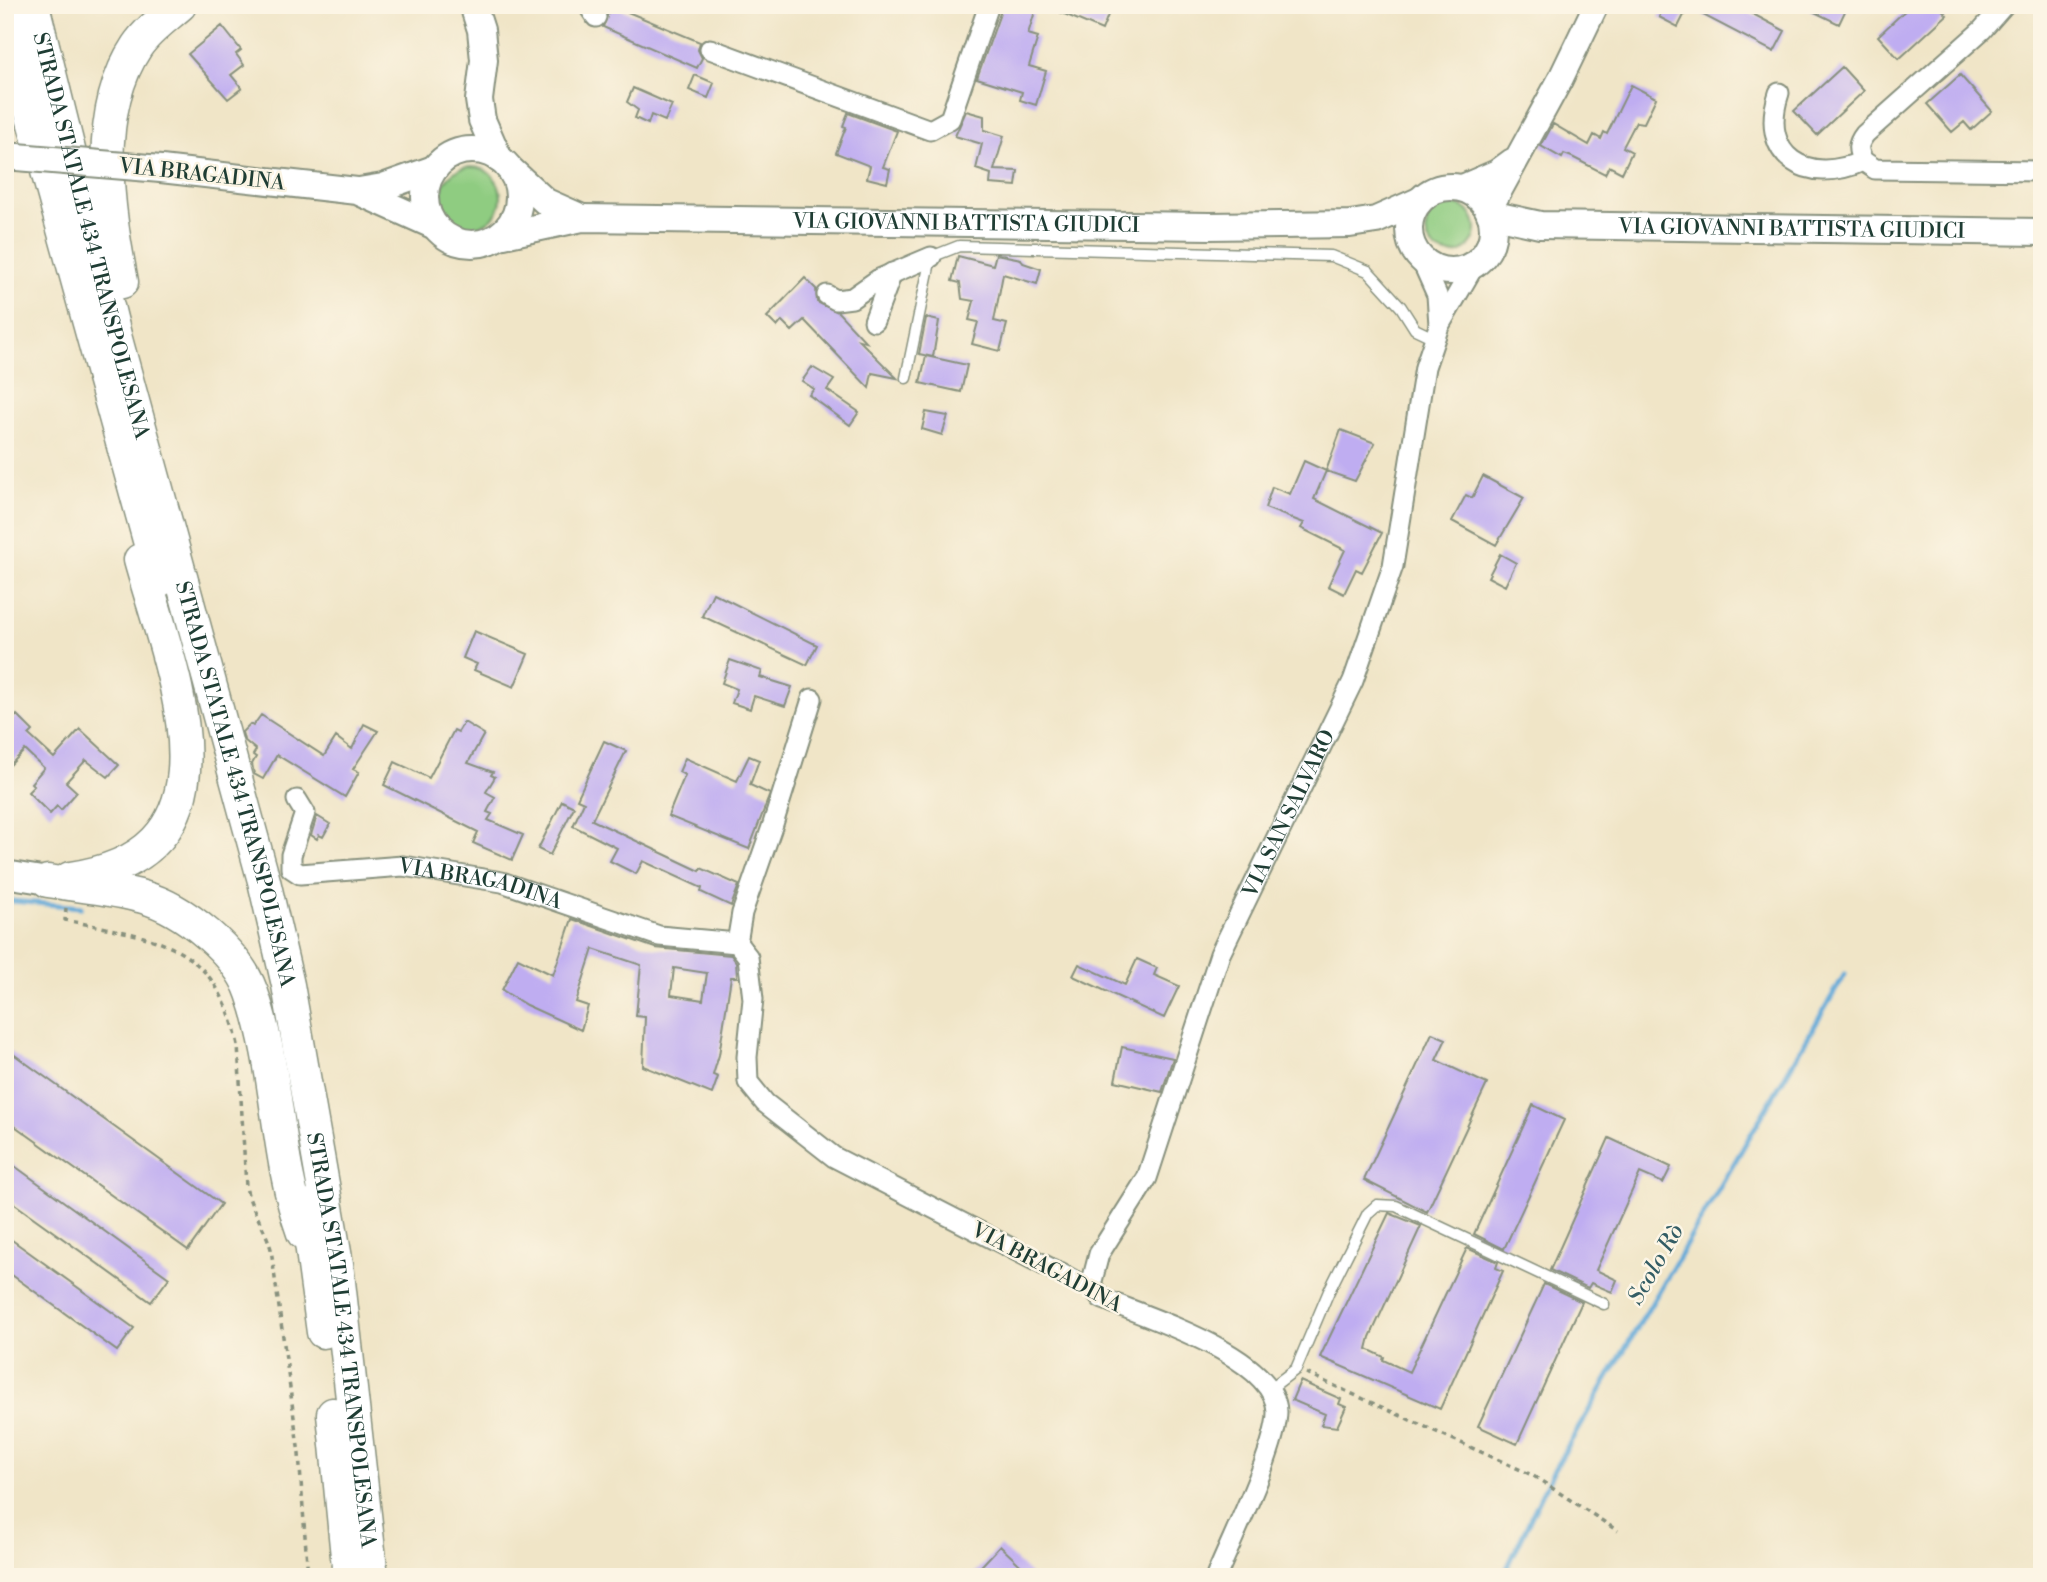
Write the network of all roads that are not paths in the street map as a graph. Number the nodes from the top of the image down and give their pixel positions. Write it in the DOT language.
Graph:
graph roads {
  1 [pos="33,5"];
  2 [pos="180,5"];
  3 [pos="473,5"];
  4 [pos="989,5"];
  5 [pos="1595,5"];
  6 [pos="2004,5"];
  7 [pos="5,19"];
  8 [pos="710,49"];
  9 [pos="1779,93"];
  10 [pos="479,100"];
  11 [pos="5,156"];
  12 [pos="1516,159"];
  13 [pos="1863,161"];
  14 [pos="441,162"];
  15 [pos="505,164"];
  16 [pos="2042,171"];
  17 [pos="1460,188"];
  18 [pos="357,191"];
  19 [pos="1419,201"];
  20 [pos="1489,212"];
  21 [pos="582,218"];
  22 [pos="1350,224"];
  23 [pos="1540,225"];
  24 [pos="435,226"];
  25 [pos="2042,232"];
  26 [pos="499,236"];
  27 [pos="1418,255"];
  28 [pos="931,257"];
  29 [pos="1480,259"];
  30 [pos="891,273"];
  31 [pos="827,295"];
  32 [pos="874,321"];
  33 [pos="1437,332"];
  34 [pos="906,378"];
  35 [pos="127,461"];
  36 [pos="166,517"];
  37 [pos="812,699"];
  38 [pos="297,800"];
  39 [pos="5,873"];
  40 [pos="48,881"];
  41 [pos="737,943"];
  42 [pos="315,1264"];
  43 [pos="1091,1285"];
  44 [pos="1604,1304"];
  45 [pos="1271,1388"];
  46 [pos="349,1577"];
  47 [pos="372,1577"];
  48 [pos="1216,1577"];
  1 -- 36 [label="highway, STRADA STATALE 434 TRANSPOLESANA"];
  2 -- 36 [label="highway"];
  3 -- 10 [label="main road"];
  4 -- 8 [label="street"];
  5 -- 12 [label="street"];
  6 -- 13 [label="street"];
  7 -- 35 [label="highway, STRADA STATALE 434 TRANSPOLESANA"];
  9 -- 13 [label="street"];
  10 -- 14 [label="main road"];
  10 -- 15 [label="main road"];
  11 -- 18 [label="main road, VIA BRAGADINA, bridge"];
  12 -- 17 [label="street"];
  12 -- 20 [label="street"];
  13 -- 16 [label="street"];
  14 -- 15 [label="main road"];
  14 -- 18 [label="main road, VIA BRAGADINA"];
  14 -- 24 [label="main road"];
  15 -- 21 [label="main road, VIA GIOVANNI BATTISTA GIUDICI"];
  15 -- 26 [label="main road"];
  17 -- 19 [label="main road, VIA GIOVANNI BATTISTA GIUDICI"];
  17 -- 20 [label="main road, VIA GIOVANNI BATTISTA GIUDICI"];
  18 -- 24 [label="main road, VIA BRAGADINA"];
  19 -- 22 [label="main road, VIA GIOVANNI BATTISTA GIUDICI"];
  19 -- 27 [label="main road"];
  20 -- 23 [label="main road, VIA GIOVANNI BATTISTA GIUDICI"];
  20 -- 29 [label="main road"];
  21 -- 22 [label="main road, VIA GIOVANNI BATTISTA GIUDICI"];
  21 -- 26 [label="main road, VIA GIOVANNI BATTISTA GIUDICI"];
  22 -- 27 [label="main road, VIA GIOVANNI BATTISTA GIUDICI"];
  23 -- 25 [label="main road, VIA GIOVANNI BATTISTA GIUDICI"];
  23 -- 29 [label="main road, VIA GIOVANNI BATTISTA GIUDICI"];
  24 -- 26 [label="main road"];
  27 -- 29 [label="main road, VIA GIOVANNI BATTISTA GIUDICI"];
  27 -- 33 [label="street, VIA SAN SALVARO"];
  28 -- 30 [label="street"];
  28 -- 33 [label="lane"];
  28 -- 34 [label="lane"];
  29 -- 33 [label="street, VIA SAN SALVARO"];
  30 -- 31 [label="street"];
  30 -- 32 [label="street"];
  33 -- 43 [label="street, VIA SAN SALVARO"];
  35 -- 40 [label="highway"];
  35 -- 42 [label="highway, STRADA STATALE 434 TRANSPOLESANA"];
  36 -- 47 [label="highway, STRADA STATALE 434 TRANSPOLESANA"];
  37 -- 41 [label="street"];
  38 -- 41 [label="street, VIA BRAGADINA"];
  39 -- 40 [label="main road"];
  40 -- 42 [label="highway"];
  41 -- 43 [label="street, VIA BRAGADINA"];
  42 -- 46 [label="highway, STRADA STATALE 434 TRANSPOLESANA"];
  43 -- 45 [label="street, VIA BRAGADINA"];
  44 -- 45 [label="lane"];
  45 -- 48 [label="street"];
}
